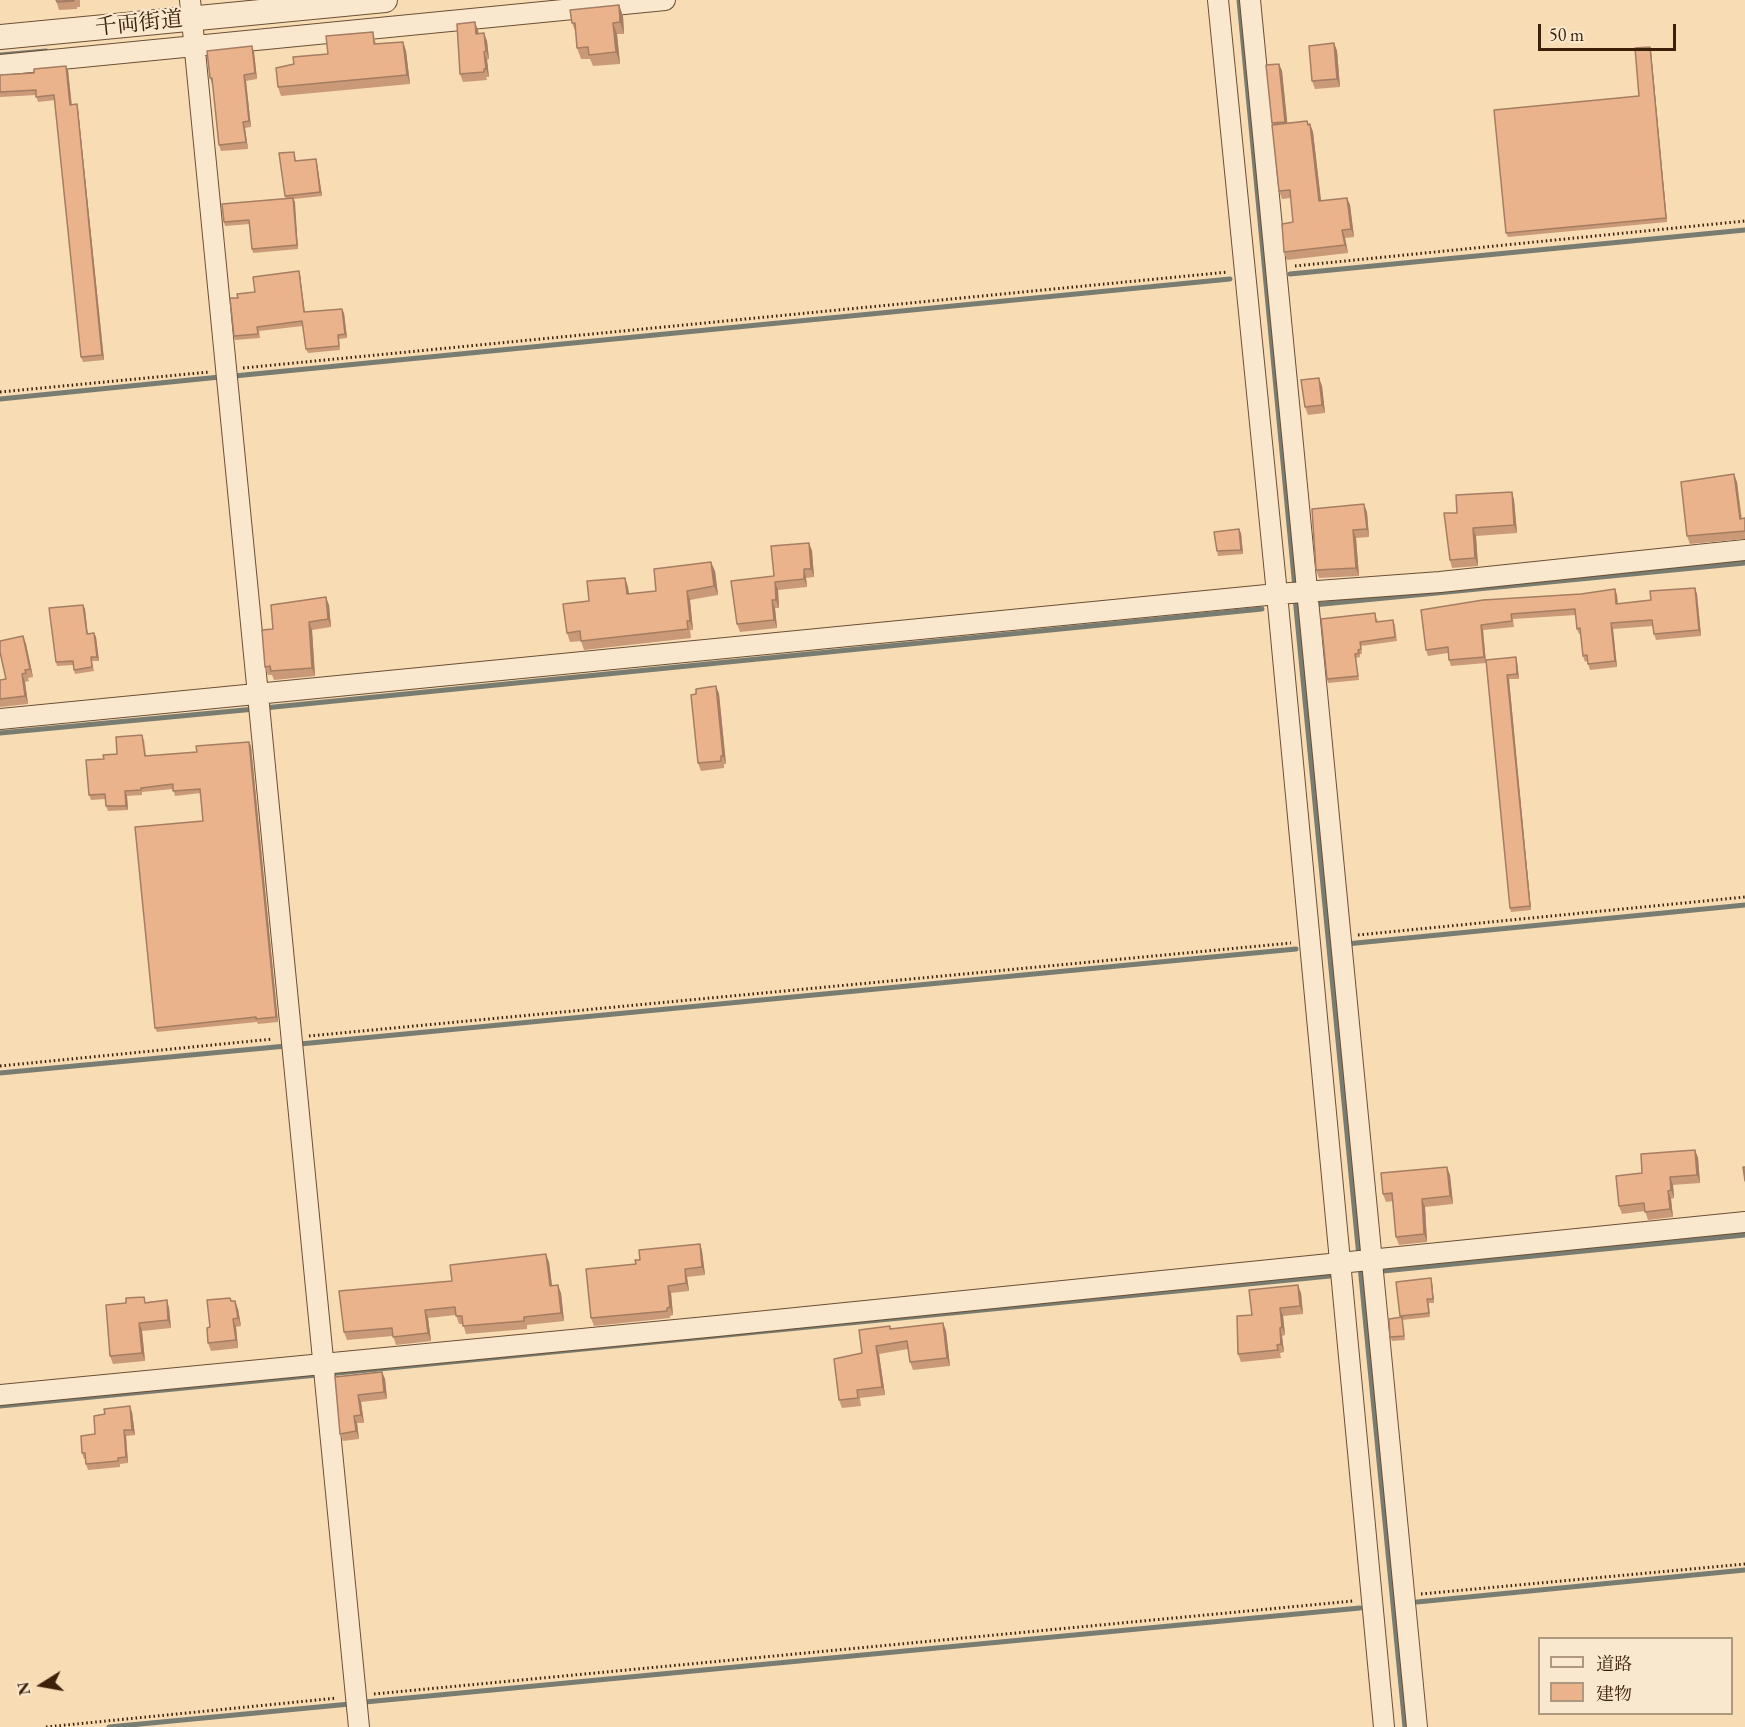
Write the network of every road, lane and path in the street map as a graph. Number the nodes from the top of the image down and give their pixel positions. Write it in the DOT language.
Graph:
graph roads {
  1 [pos="385,0"];
  2 [pos="664,0"];
  3 [pos="1218,0"];
  4 [pos="1250,0"];
  5 [pos="193,27"];
  6 [pos="0,37"];
  7 [pos="0,65"];
  8 [pos="1745,221"];
  9 [pos="1260,267"];
  10 [pos="226,370"];
  11 [pos="0,392"];
  12 [pos="1745,550"];
  13 [pos="1298,597"];
  14 [pos="260,703"];
  15 [pos="0,719"];
  16 [pos="1745,897"];
  17 [pos="1329,940"];
  18 [pos="291,1037"];
  19 [pos="0,1065"];
  20 [pos="1745,1222"];
  21 [pos="1358,1261"];
  22 [pos="323,1371"];
  23 [pos="0,1395"];
  24 [pos="1745,1564"];
  25 [pos="1389,1596"];
  26 [pos="355,1696"];
  27 [pos="46,1727"];
  28 [pos="358,1727"];
  29 [pos="1384,1727"];
  30 [pos="1417,1727"];
  1 -- 5 [label="street, 千両街道"];
  2 -- 5 [label="street"];
  3 -- 9 [label="street"];
  4 -- 9 [label="street"];
  5 -- 6 [label="street, 千両街道"];
  5 -- 7 [label="street"];
  5 -- 10 [label="street"];
  8 -- 9 [label="path"];
  9 -- 10 [label="path"];
  9 -- 13 [label="street"];
  9 -- 13 [label="street"];
  10 -- 11 [label="path"];
  10 -- 14 [label="street"];
  12 -- 13 [label="street"];
  13 -- 14 [label="street"];
  13 -- 17 [label="street"];
  13 -- 17 [label="street"];
  14 -- 15 [label="street"];
  14 -- 18 [label="street"];
  16 -- 17 [label="path"];
  17 -- 18 [label="path"];
  17 -- 21 [label="street"];
  17 -- 21 [label="street"];
  18 -- 19 [label="path"];
  18 -- 22 [label="street"];
  20 -- 21 [label="street"];
  21 -- 22 [label="street"];
  21 -- 25 [label="street"];
  21 -- 25 [label="street"];
  22 -- 23 [label="street"];
  22 -- 26 [label="street"];
  24 -- 25 [label="path"];
  25 -- 26 [label="path"];
  25 -- 29 [label="street"];
  25 -- 30 [label="street"];
  26 -- 27 [label="path"];
  26 -- 28 [label="street"];
}
